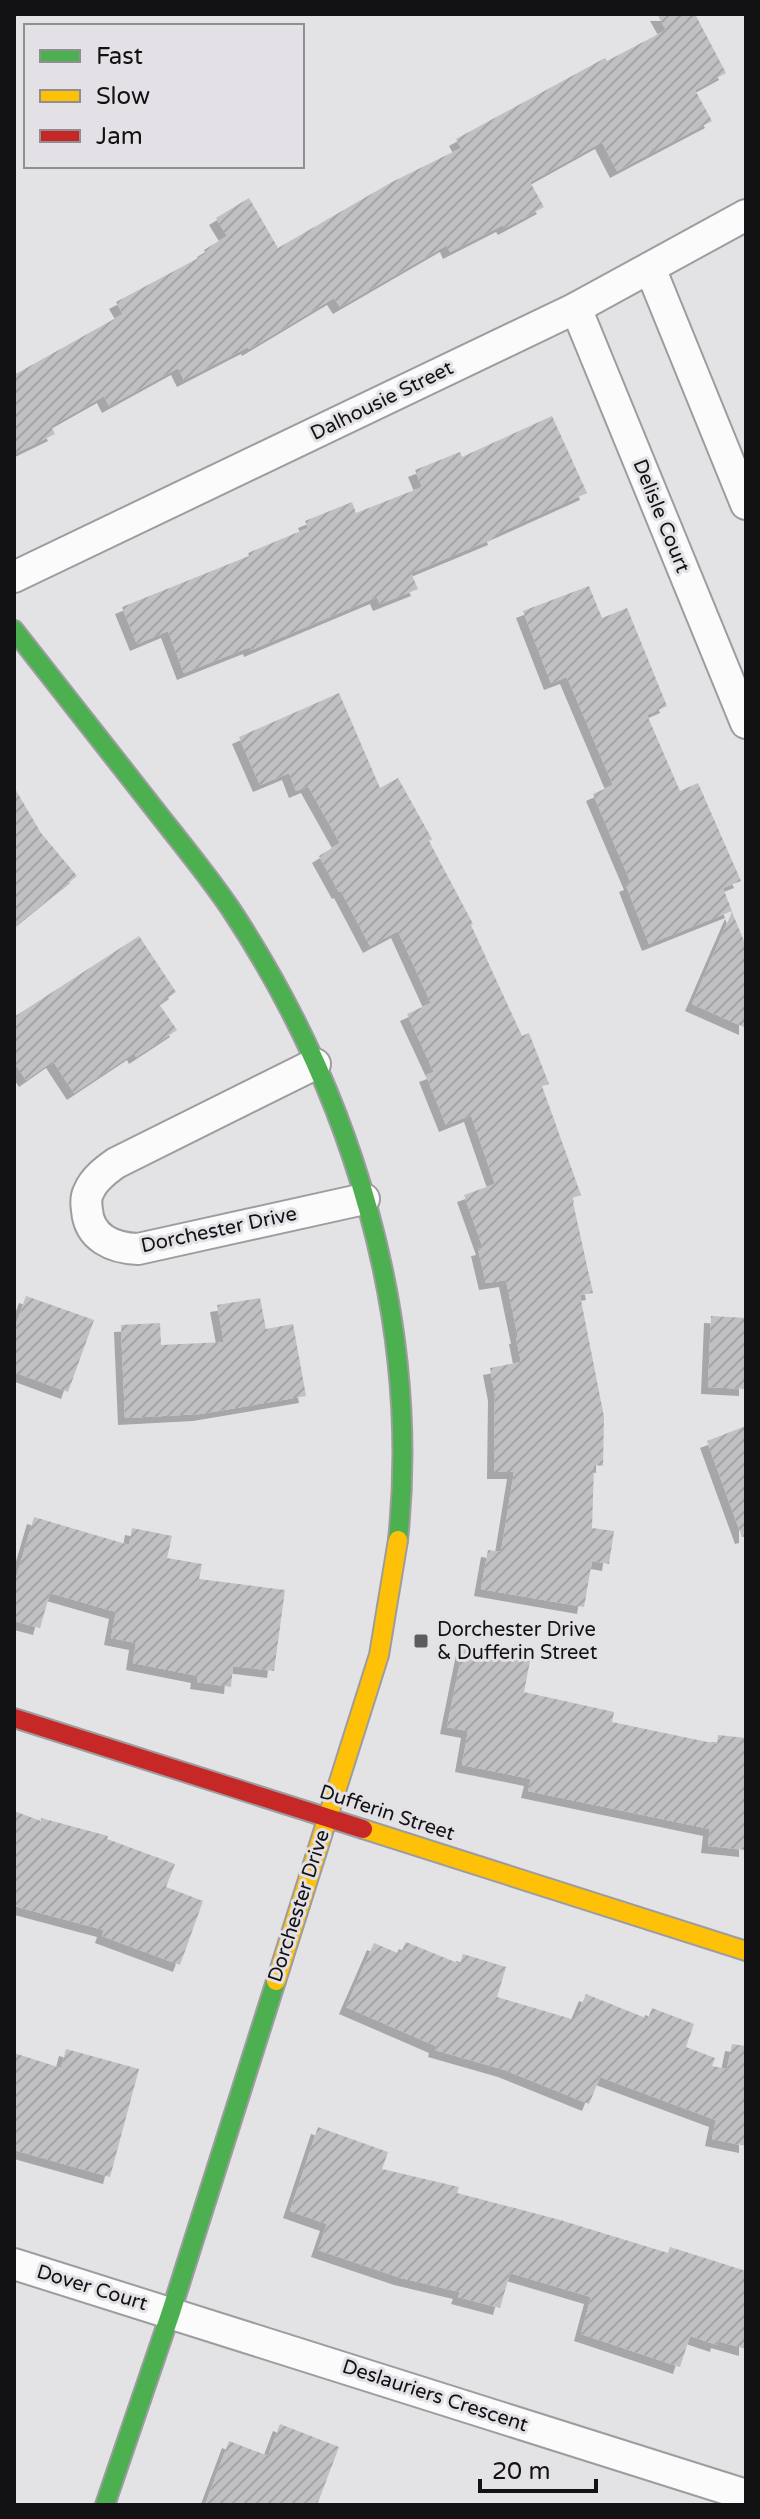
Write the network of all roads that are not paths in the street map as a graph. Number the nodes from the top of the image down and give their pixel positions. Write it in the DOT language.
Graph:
graph roads {
  1 [pos="746,215"];
  2 [pos="650,268"];
  3 [pos="576,308"];
  4 [pos="746,504"];
  5 [pos="14,577"];
  6 [pos="14,630"];
  7 [pos="746,723"];
  8 [pos="315,1064"];
  9 [pos="364,1199"];
  10 [pos="14,1718"];
  11 [pos="328,1817"];
  12 [pos="746,1951"];
  13 [pos="14,2264"];
  14 [pos="171,2312"];
  15 [pos="746,2495"];
  16 [pos="105,2505"];
  1 -- 2 [label="street, Dalhousie Street"];
  2 -- 3 [label="street, Dalhousie Street"];
  2 -- 4 [label="street"];
  3 -- 5 [label="street, Dalhousie Street"];
  3 -- 7 [label="street, Delisle Court"];
  6 -- 8 [label="street, Dorchester Drive"];
  8 -- 9 [label="street, Dorchester Drive"];
  8 -- 9 [label="street, Dorchester Drive"];
  9 -- 11 [label="street, Dorchester Drive"];
  10 -- 11 [label="street, Dufferin Street"];
  11 -- 12 [label="street, Dufferin Street"];
  11 -- 14 [label="street, Dorchester Drive"];
  13 -- 14 [label="street, Dover Court"];
  14 -- 15 [label="street, Deslauriers Crescent"];
  14 -- 16 [label="street, Dorchester Drive"];
}
